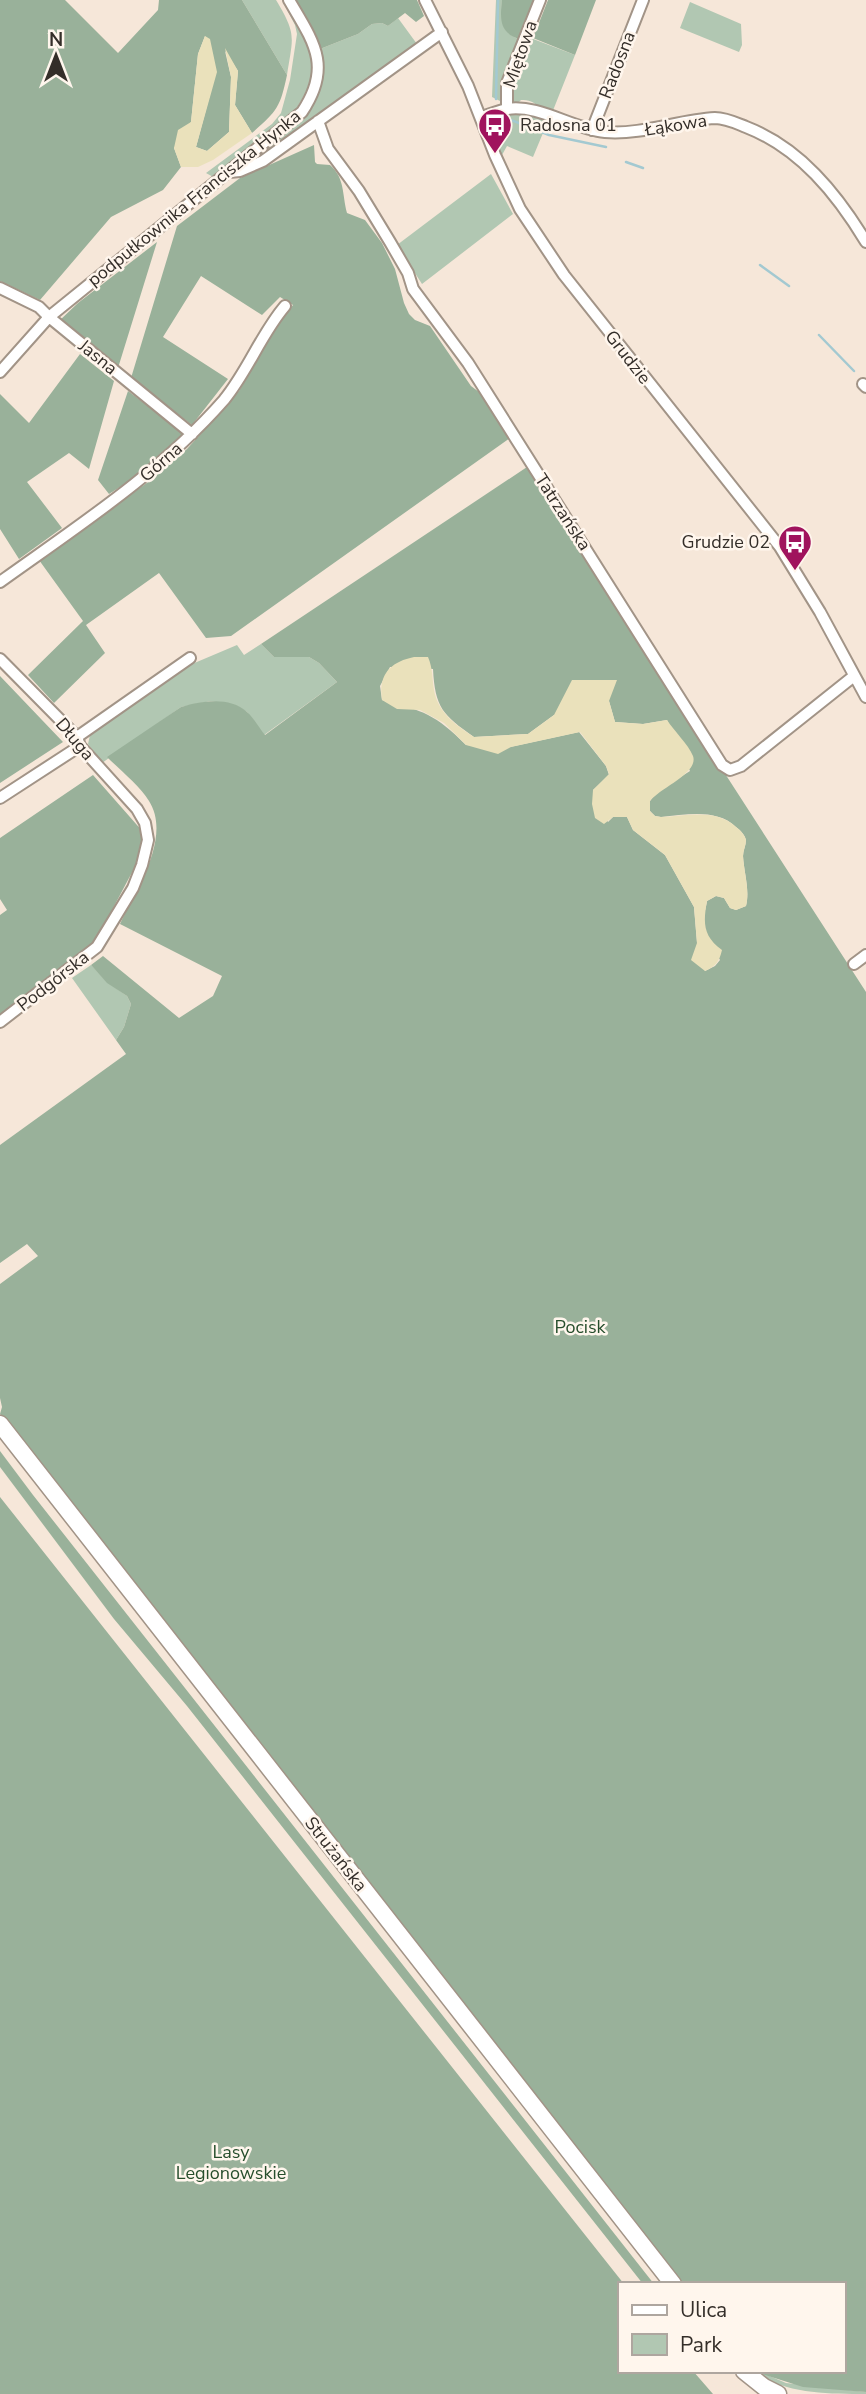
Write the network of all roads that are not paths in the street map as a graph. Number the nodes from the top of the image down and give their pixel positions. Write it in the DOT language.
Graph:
graph roads {
  1 [pos="289,0"];
  2 [pos="425,0"];
  3 [pos="540,0"];
  4 [pos="643,0"];
  5 [pos="442,32"];
  6 [pos="507,109"];
  7 [pos="482,117"];
  8 [pos="318,121"];
  9 [pos="592,130"];
  10 [pos="229,172"];
  11 [pos="866,242"];
  12 [pos="0,288"];
  13 [pos="285,306"];
  14 [pos="49,317"];
  15 [pos="0,372"];
  16 [pos="192,434"];
  17 [pos="0,582"];
  18 [pos="190,658"];
  19 [pos="0,659"];
  20 [pos="854,676"];
  21 [pos="866,695"];
  22 [pos="79,742"];
  23 [pos="0,798"];
  24 [pos="145,823"];
  25 [pos="866,955"];
  26 [pos="854,964"];
  27 [pos="0,1022"];
  28 [pos="0,1424"];
  29 [pos="671,2282"];
  30 [pos="746,2373"];
  31 [pos="778,2394"];
  1 -- 10 [label="street, podpułkownika Franciszka Hynka"];
  2 -- 5 [label="street, Grudzie"];
  3 -- 6 [label="street, Miętowa"];
  4 -- 9 [label="street, Radosna"];
  5 -- 7 [label="street, Grudzie"];
  5 -- 8 [label="street"];
  6 -- 7 [label="street, Łąkowa"];
  6 -- 9 [label="street, Łąkowa"];
  7 -- 20 [label="street, Grudzie"];
  8 -- 10 [label="street"];
  8 -- 20 [label="street, Tatrzańska"];
  9 -- 11 [label="street, Łąkowa"];
  10 -- 14 [label="street, podpułkownika Franciszka Hynka"];
  12 -- 14 [label="street, Jasna"];
  13 -- 16 [label="street, Górna"];
  14 -- 15 [label="street, podpułkownika Franciszka Hynka"];
  14 -- 16 [label="street, Jasna"];
  16 -- 17 [label="street, Górna"];
  18 -- 22 [label="street"];
  19 -- 22 [label="street, Długa"];
  20 -- 21 [label="street, Grudzie"];
  22 -- 23 [label="street"];
  22 -- 24 [label="street, Długa"];
  24 -- 27 [label="street, Podgórska"];
  25 -- 26 [label="street"];
  28 -- 29 [label="main road, Strużańska"];
  30 -- 31 [label="main road"];
}
